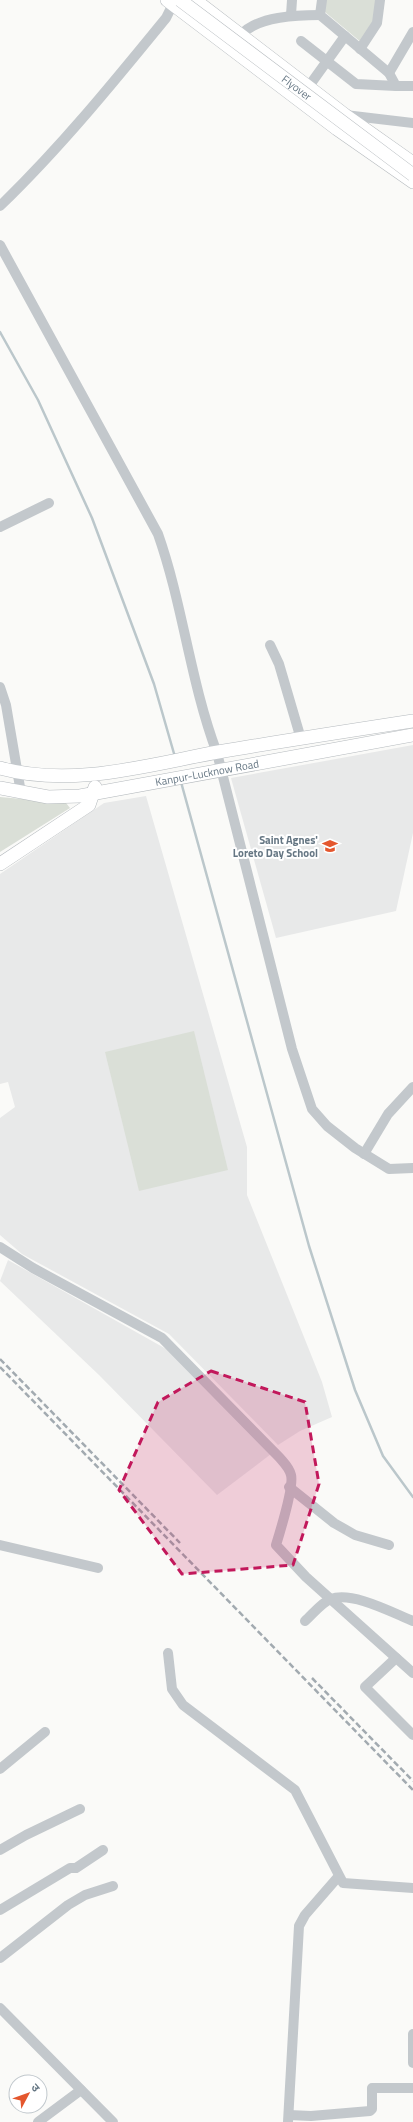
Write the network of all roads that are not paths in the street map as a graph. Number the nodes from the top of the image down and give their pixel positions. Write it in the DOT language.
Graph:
graph roads {
  1 [pos="195,0"];
  2 [pos="292,0"];
  3 [pos="322,0"];
  4 [pos="380,0"];
  5 [pos="174,1"];
  6 [pos="291,16"];
  7 [pos="320,16"];
  8 [pos="413,32"];
  9 [pos="241,35"];
  10 [pos="345,36"];
  11 [pos="301,41"];
  12 [pos="360,49"];
  13 [pos="326,60"];
  14 [pos="389,73"];
  15 [pos="307,86"];
  16 [pos="396,86"];
  17 [pos="413,86"];
  18 [pos="301,103"];
  19 [pos="345,115"];
  20 [pos="413,123"];
  21 [pos="413,163"];
  22 [pos="413,175"];
  23 [pos="413,182"];
  24 [pos="0,206"];
  25 [pos="0,245"];
  26 [pos="48,503"];
  27 [pos="0,527"];
  28 [pos="270,645"];
  29 [pos="0,687"];
  30 [pos="413,721"];
  31 [pos="413,735"];
  32 [pos="301,739"];
  33 [pos="217,753"];
  34 [pos="0,768"];
  35 [pos="220,770"];
  36 [pos="19,772"];
  37 [pos="99,774"];
  38 [pos="0,788"];
  39 [pos="21,793"];
  40 [pos="94,793"];
  41 [pos="0,864"];
  42 [pos="413,1086"];
  43 [pos="364,1154"];
  44 [pos="413,1168"];
  45 [pos="0,1246"];
  46 [pos="289,1487"];
  47 [pos="0,1545"];
  48 [pos="389,1545"];
  49 [pos="98,1568"];
  50 [pos="330,1599"];
  51 [pos="305,1621"];
  52 [pos="413,1621"];
  53 [pos="168,1653"];
  54 [pos="396,1658"];
  55 [pos="413,1673"];
  56 [pos="45,1732"];
  57 [pos="413,1735"];
  58 [pos="0,1770"];
  59 [pos="80,1810"];
  60 [pos="0,1850"];
  61 [pos="103,1850"];
  62 [pos="338,1877"];
  63 [pos="113,1886"];
  64 [pos="413,1888"];
  65 [pos="0,1910"];
  66 [pos="0,1958"];
  67 [pos="0,2008"];
  68 [pos="413,2034"];
  69 [pos="413,2063"];
  70 [pos="413,2088"];
  71 [pos="81,2090"];
  72 [pos="288,2118"];
  73 [pos="38,2122"];
  74 [pos="113,2122"];
  1 -- 9 [label="main road"];
  2 -- 6 [label="street"];
  3 -- 7 [label="street"];
  4 -- 12 [label="street"];
  5 -- 18 [label="main road"];
  5 -- 22 [label="main road, Flyover, bridge"];
  5 -- 24 [label="street"];
  6 -- 7 [label="street"];
  6 -- 9 [label="street"];
  7 -- 10 [label="street"];
  8 -- 14 [label="street"];
  9 -- 15 [label="main road"];
  10 -- 12 [label="street"];
  10 -- 13 [label="street"];
  11 -- 13 [label="street"];
  12 -- 14 [label="street"];
  13 -- 15 [label="street"];
  13 -- 16 [label="street"];
  14 -- 16 [label="street"];
  15 -- 18 [label="street"];
  15 -- 19 [label="main road"];
  16 -- 17 [label="street"];
  18 -- 23 [label="main road"];
  19 -- 20 [label="street"];
  19 -- 21 [label="main road"];
  25 -- 33 [label="street"];
  26 -- 27 [label="street"];
  28 -- 32 [label="street"];
  29 -- 36 [label="street"];
  30 -- 32 [label="main road, Kanpur-Lucknow Road"];
  31 -- 35 [label="main road, Kanpur-Lucknow Road"];
  32 -- 33 [label="main road, Kanpur-Lucknow Road"];
  33 -- 35 [label="street"];
  33 -- 37 [label="main road, Kanpur-Lucknow Road"];
  34 -- 36 [label="main road, Kanpur-Lucknow Road"];
  35 -- 40 [label="main road, Kanpur-Lucknow Road"];
  35 -- 43 [label="street"];
  36 -- 37 [label="main road, Kanpur-Lucknow Road"];
  36 -- 39 [label="street"];
  37 -- 40 [label="main road"];
  38 -- 39 [label="main road, Kanpur-Lucknow Road"];
  39 -- 40 [label="main road, Kanpur-Lucknow Road"];
  40 -- 41 [label="main road"];
  42 -- 43 [label="street"];
  43 -- 44 [label="street"];
  45 -- 46 [label="street"];
  46 -- 48 [label="street"];
  46 -- 50 [label="street"];
  47 -- 49 [label="street"];
  50 -- 51 [label="street"];
  50 -- 52 [label="street"];
  50 -- 54 [label="street"];
  53 -- 62 [label="street"];
  54 -- 55 [label="street"];
  54 -- 57 [label="street"];
  56 -- 58 [label="street"];
  59 -- 60 [label="street"];
  61 -- 65 [label="street"];
  62 -- 64 [label="street"];
  62 -- 72 [label="street"];
  63 -- 66 [label="street"];
  67 -- 71 [label="street"];
  68 -- 69 [label="street"];
  70 -- 72 [label="street"];
  71 -- 73 [label="street"];
  71 -- 74 [label="street"];
}
